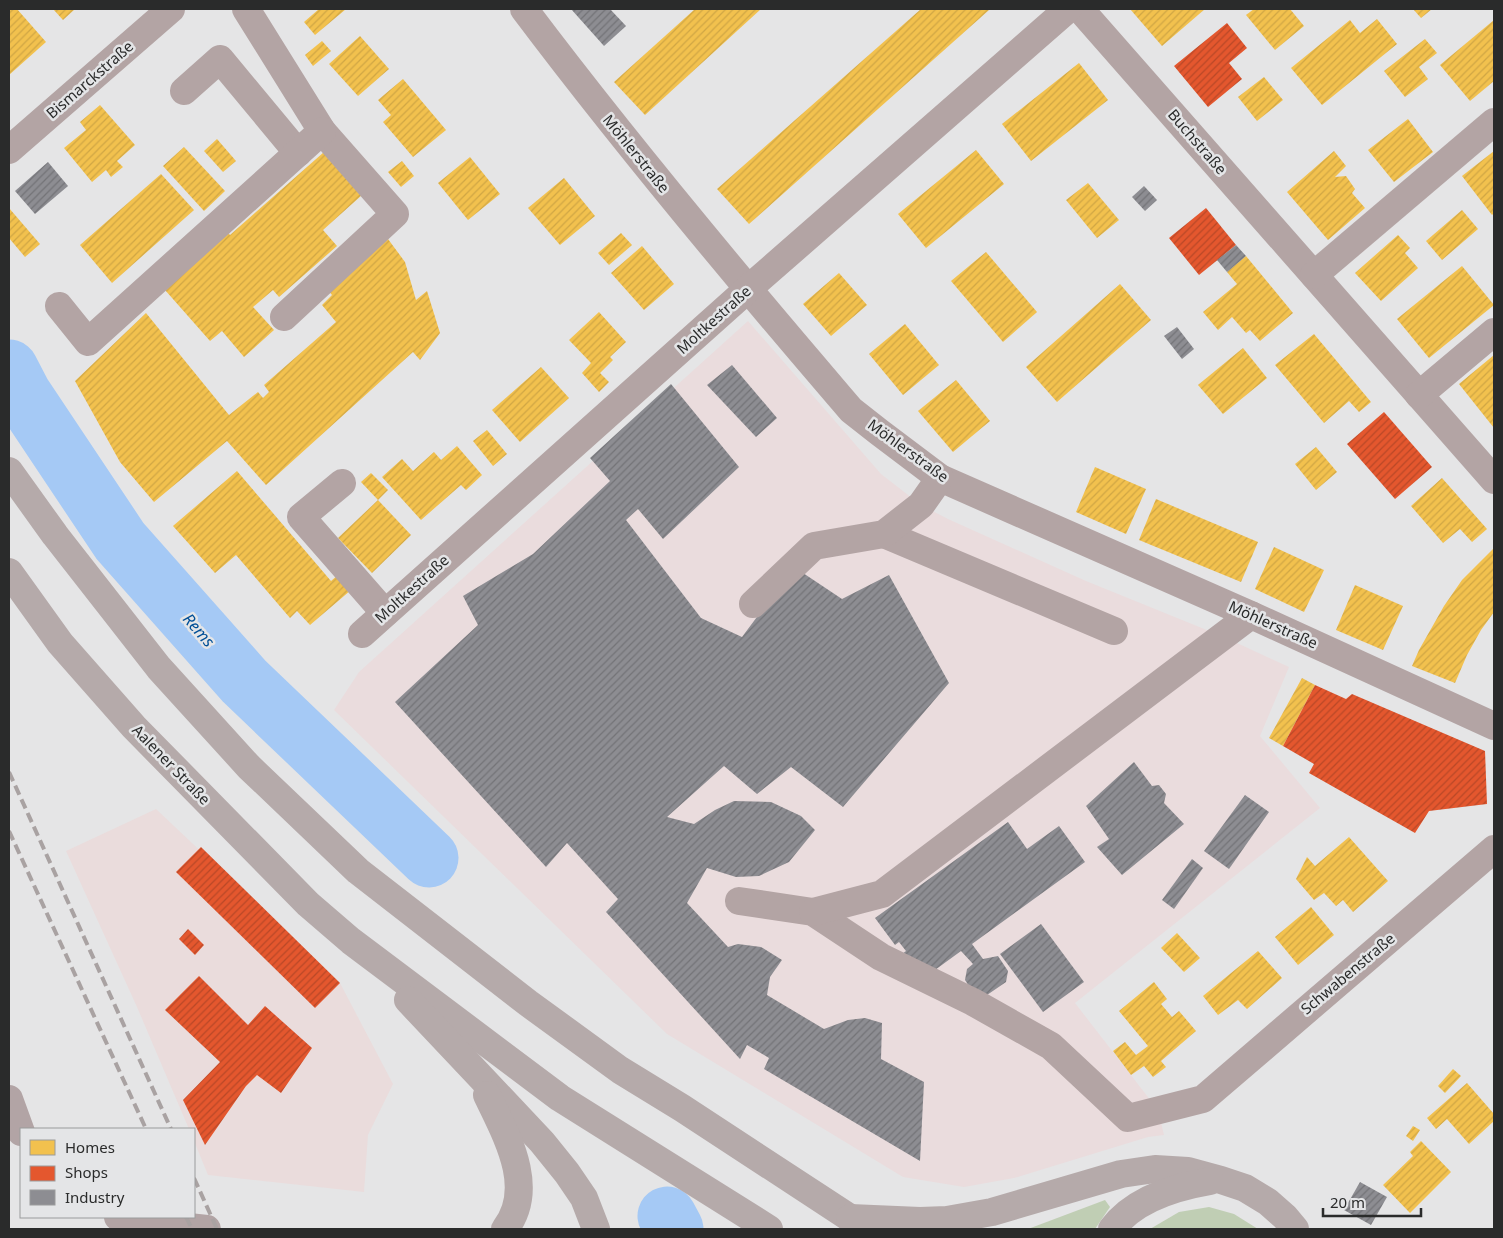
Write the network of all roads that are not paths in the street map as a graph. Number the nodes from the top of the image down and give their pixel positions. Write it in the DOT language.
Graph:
graph roads {
  1 [pos="172,9"];
  2 [pos="246,9"];
  3 [pos="524,9"];
  4 [pos="1068,9"];
  5 [pos="1080,9"];
  6 [pos="184,91"];
  7 [pos="1494,122"];
  8 [pos="322,131"];
  9 [pos="9,150"];
  10 [pos="298,153"];
  11 [pos="1314,275"];
  12 [pos="748,289"];
  13 [pos="59,306"];
  14 [pos="284,318"];
  15 [pos="1494,332"];
  16 [pos="1419,395"];
  17 [pos="9,471"];
  18 [pos="940,478"];
  19 [pos="1494,480"];
  20 [pos="342,483"];
  21 [pos="884,534"];
  22 [pos="9,572"];
  23 [pos="752,604"];
  24 [pos="385,613"];
  25 [pos="1251,615"];
  26 [pos="1114,631"];
  27 [pos="362,634"];
  28 [pos="1494,726"];
  29 [pos="1494,849"];
  30 [pos="739,900"];
  31 [pos="813,912"];
  32 [pos="352,941"];
  33 [pos="474,1069"];
  34 [pos="9,1099"];
  35 [pos="20,1129"];
  36 [pos="1221,1180"];
  37 [pos="120,1218"];
  38 [pos="860,1224"];
  39 [pos="207,1229"];
  40 [pos="506,1229"];
  41 [pos="596,1229"];
  42 [pos="769,1229"];
  43 [pos="1112,1229"];
  44 [pos="1295,1229"];
  1 -- 9 [label="street, Bismarckstraße"];
  2 -- 8 [label="street"];
  3 -- 12 [label="street, Möhlerstraße"];
  4 -- 12 [label="street, Moltkestraße"];
  5 -- 11 [label="street, Buchstraße"];
  6 -- 10 [label="street"];
  7 -- 11 [label="street"];
  8 -- 10 [label="street"];
  8 -- 14 [label="street"];
  10 -- 13 [label="street"];
  11 -- 16 [label="street, Buchstraße"];
  12 -- 18 [label="street, Möhlerstraße"];
  12 -- 24 [label="street, Moltkestraße"];
  15 -- 16 [label="street"];
  16 -- 19 [label="street, Buchstraße"];
  17 -- 38 [label="highway"];
  18 -- 21 [label="street"];
  18 -- 25 [label="street, Möhlerstraße"];
  20 -- 24 [label="street"];
  21 -- 23 [label="street"];
  21 -- 26 [label="street"];
  22 -- 32 [label="highway, Aalener Straße"];
  24 -- 27 [label="street, Moltkestraße"];
  25 -- 28 [label="street, Möhlerstraße"];
  25 -- 31 [label="street"];
  29 -- 31 [label="street, Schwabenstraße"];
  30 -- 31 [label="street"];
  32 -- 33 [label="highway"];
  32 -- 42 [label="highway"];
  33 -- 40 [label="highway"];
  33 -- 41 [label="highway"];
  34 -- 35 [label="main road"];
  36 -- 38 [label="highway"];
  36 -- 43 [label="highway"];
  36 -- 44 [label="highway"];
  37 -- 39 [label="main road"];
}
